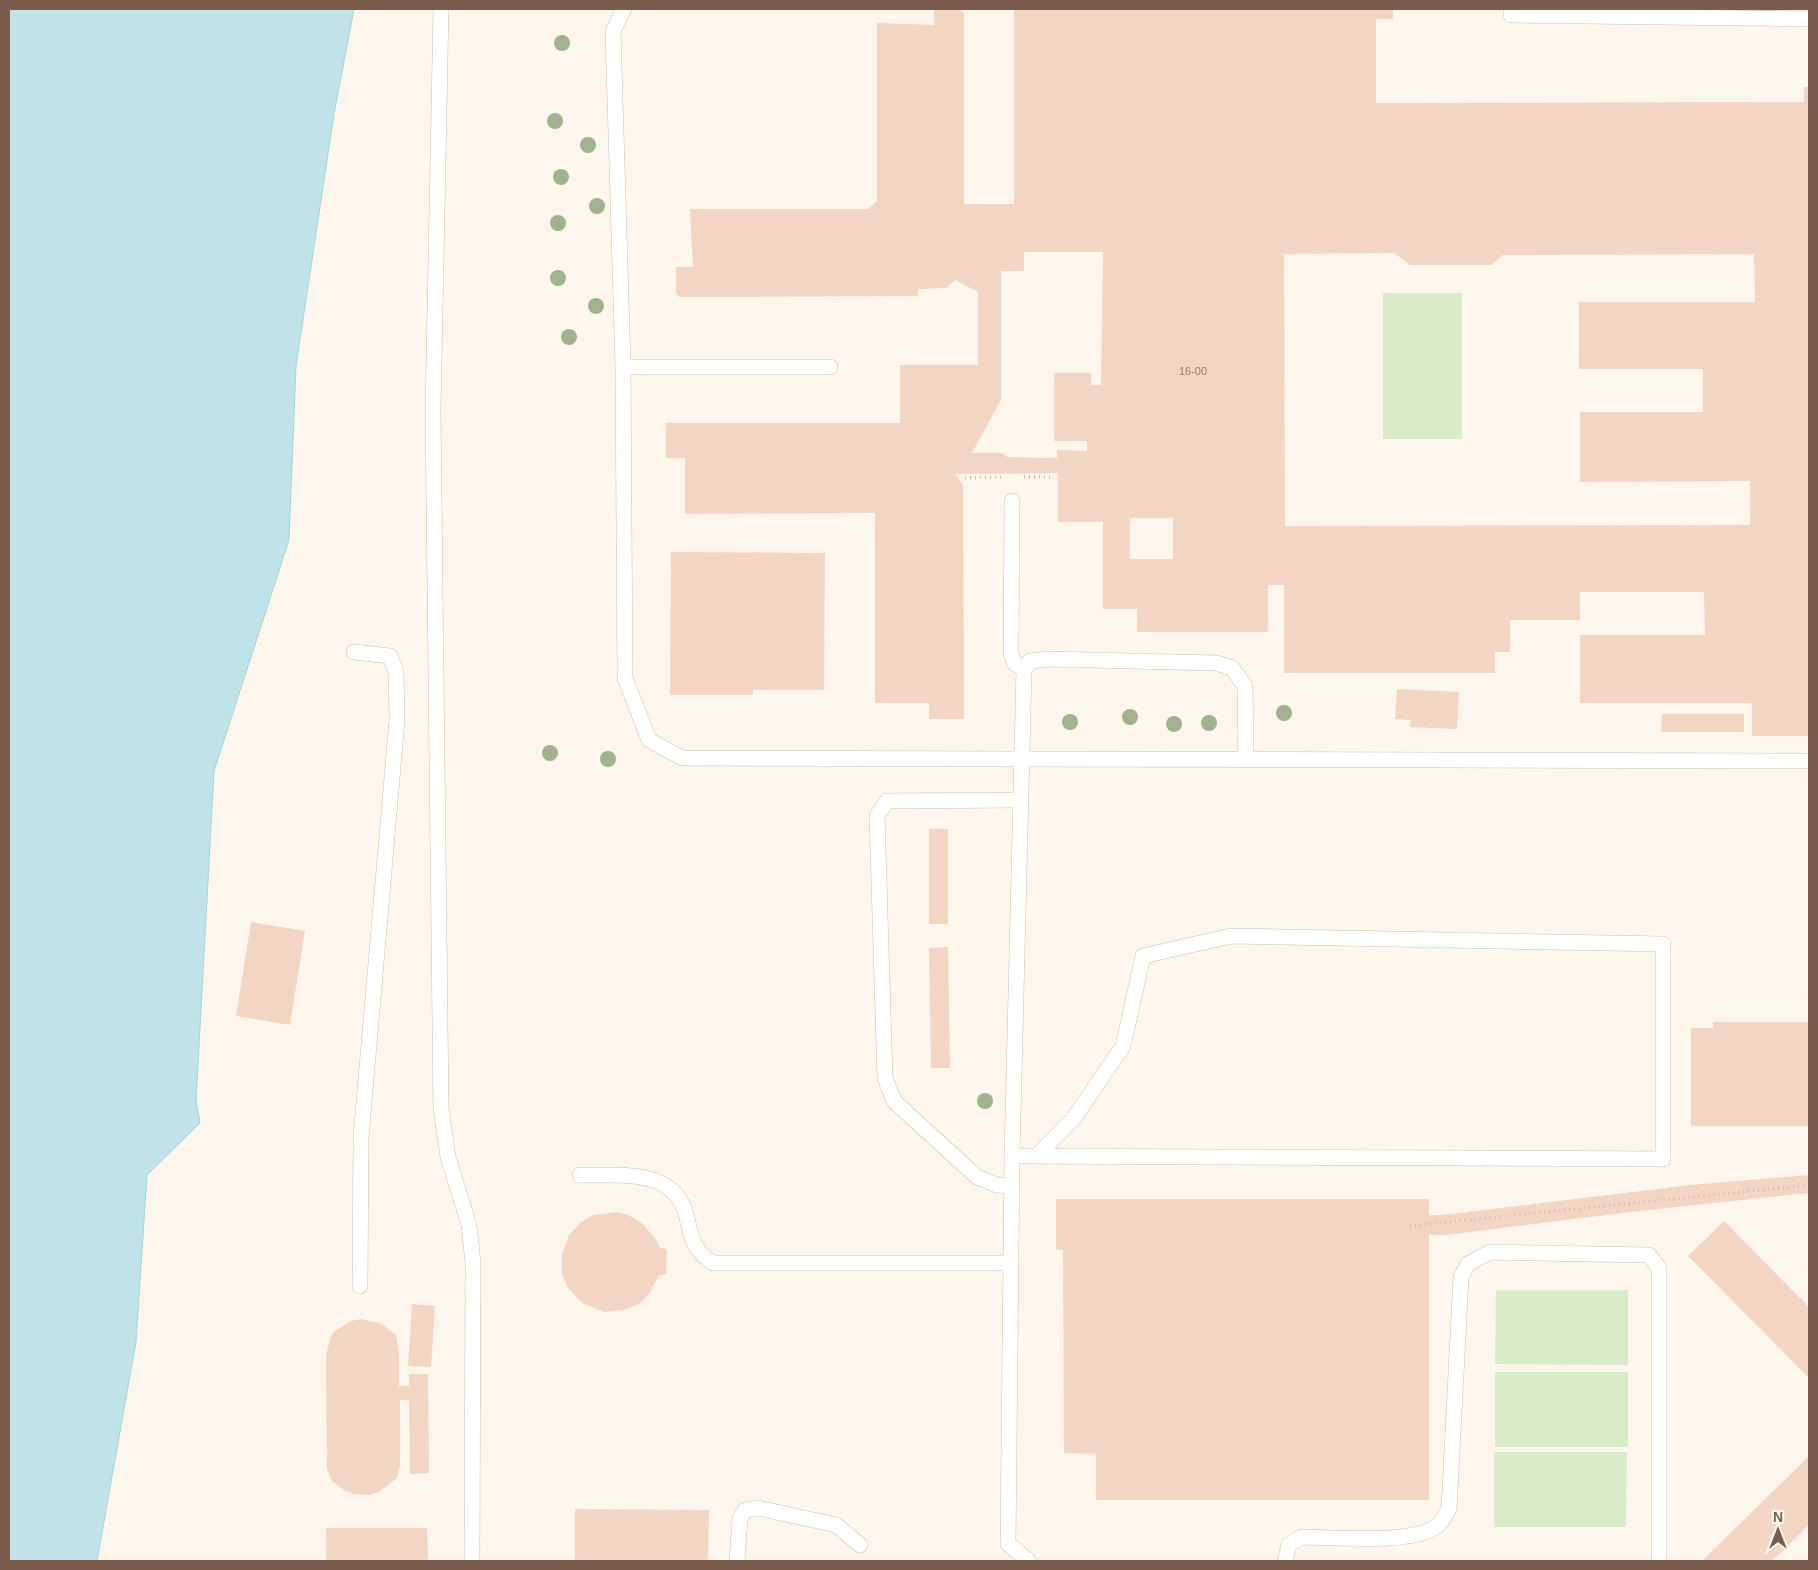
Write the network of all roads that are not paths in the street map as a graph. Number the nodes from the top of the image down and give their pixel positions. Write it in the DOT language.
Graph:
graph roads {
  1 [pos="442,9"];
  2 [pos="624,9"];
  3 [pos="1511,9"];
  4 [pos="1809,19"];
  5 [pos="623,367"];
  6 [pos="830,367"];
  7 [pos="1012,500"];
  8 [pos="354,652"];
  9 [pos="1024,670"];
  10 [pos="1022,759"];
  11 [pos="1246,759"];
  12 [pos="1809,761"];
  13 [pos="1021,800"];
  14 [pos="1012,1156"];
  15 [pos="1038,1156"];
  16 [pos="580,1175"];
  17 [pos="1012,1186"];
  18 [pos="1011,1263"];
  19 [pos="360,1286"];
  20 [pos="860,1545"];
  21 [pos="472,1561"];
  22 [pos="737,1561"];
  23 [pos="1029,1561"];
  24 [pos="1286,1561"];
  25 [pos="1659,1561"];
  1 -- 21 [label="lane"];
  2 -- 5 [label="lane"];
  3 -- 4 [label="lane"];
  5 -- 6 [label="lane"];
  5 -- 10 [label="lane"];
  7 -- 9 [label="lane"];
  8 -- 19 [label="lane"];
  9 -- 10 [label="lane"];
  9 -- 11 [label="lane"];
  10 -- 11 [label="lane"];
  10 -- 13 [label="lane"];
  11 -- 12 [label="lane"];
  13 -- 14 [label="lane"];
  13 -- 17 [label="lane"];
  14 -- 15 [label="lane"];
  14 -- 17 [label="lane"];
  15 -- 15 [label="lane"];
  16 -- 18 [label="lane"];
  17 -- 18 [label="lane"];
  18 -- 23 [label="lane"];
  20 -- 22 [label="lane"];
  24 -- 25 [label="lane"];
}
